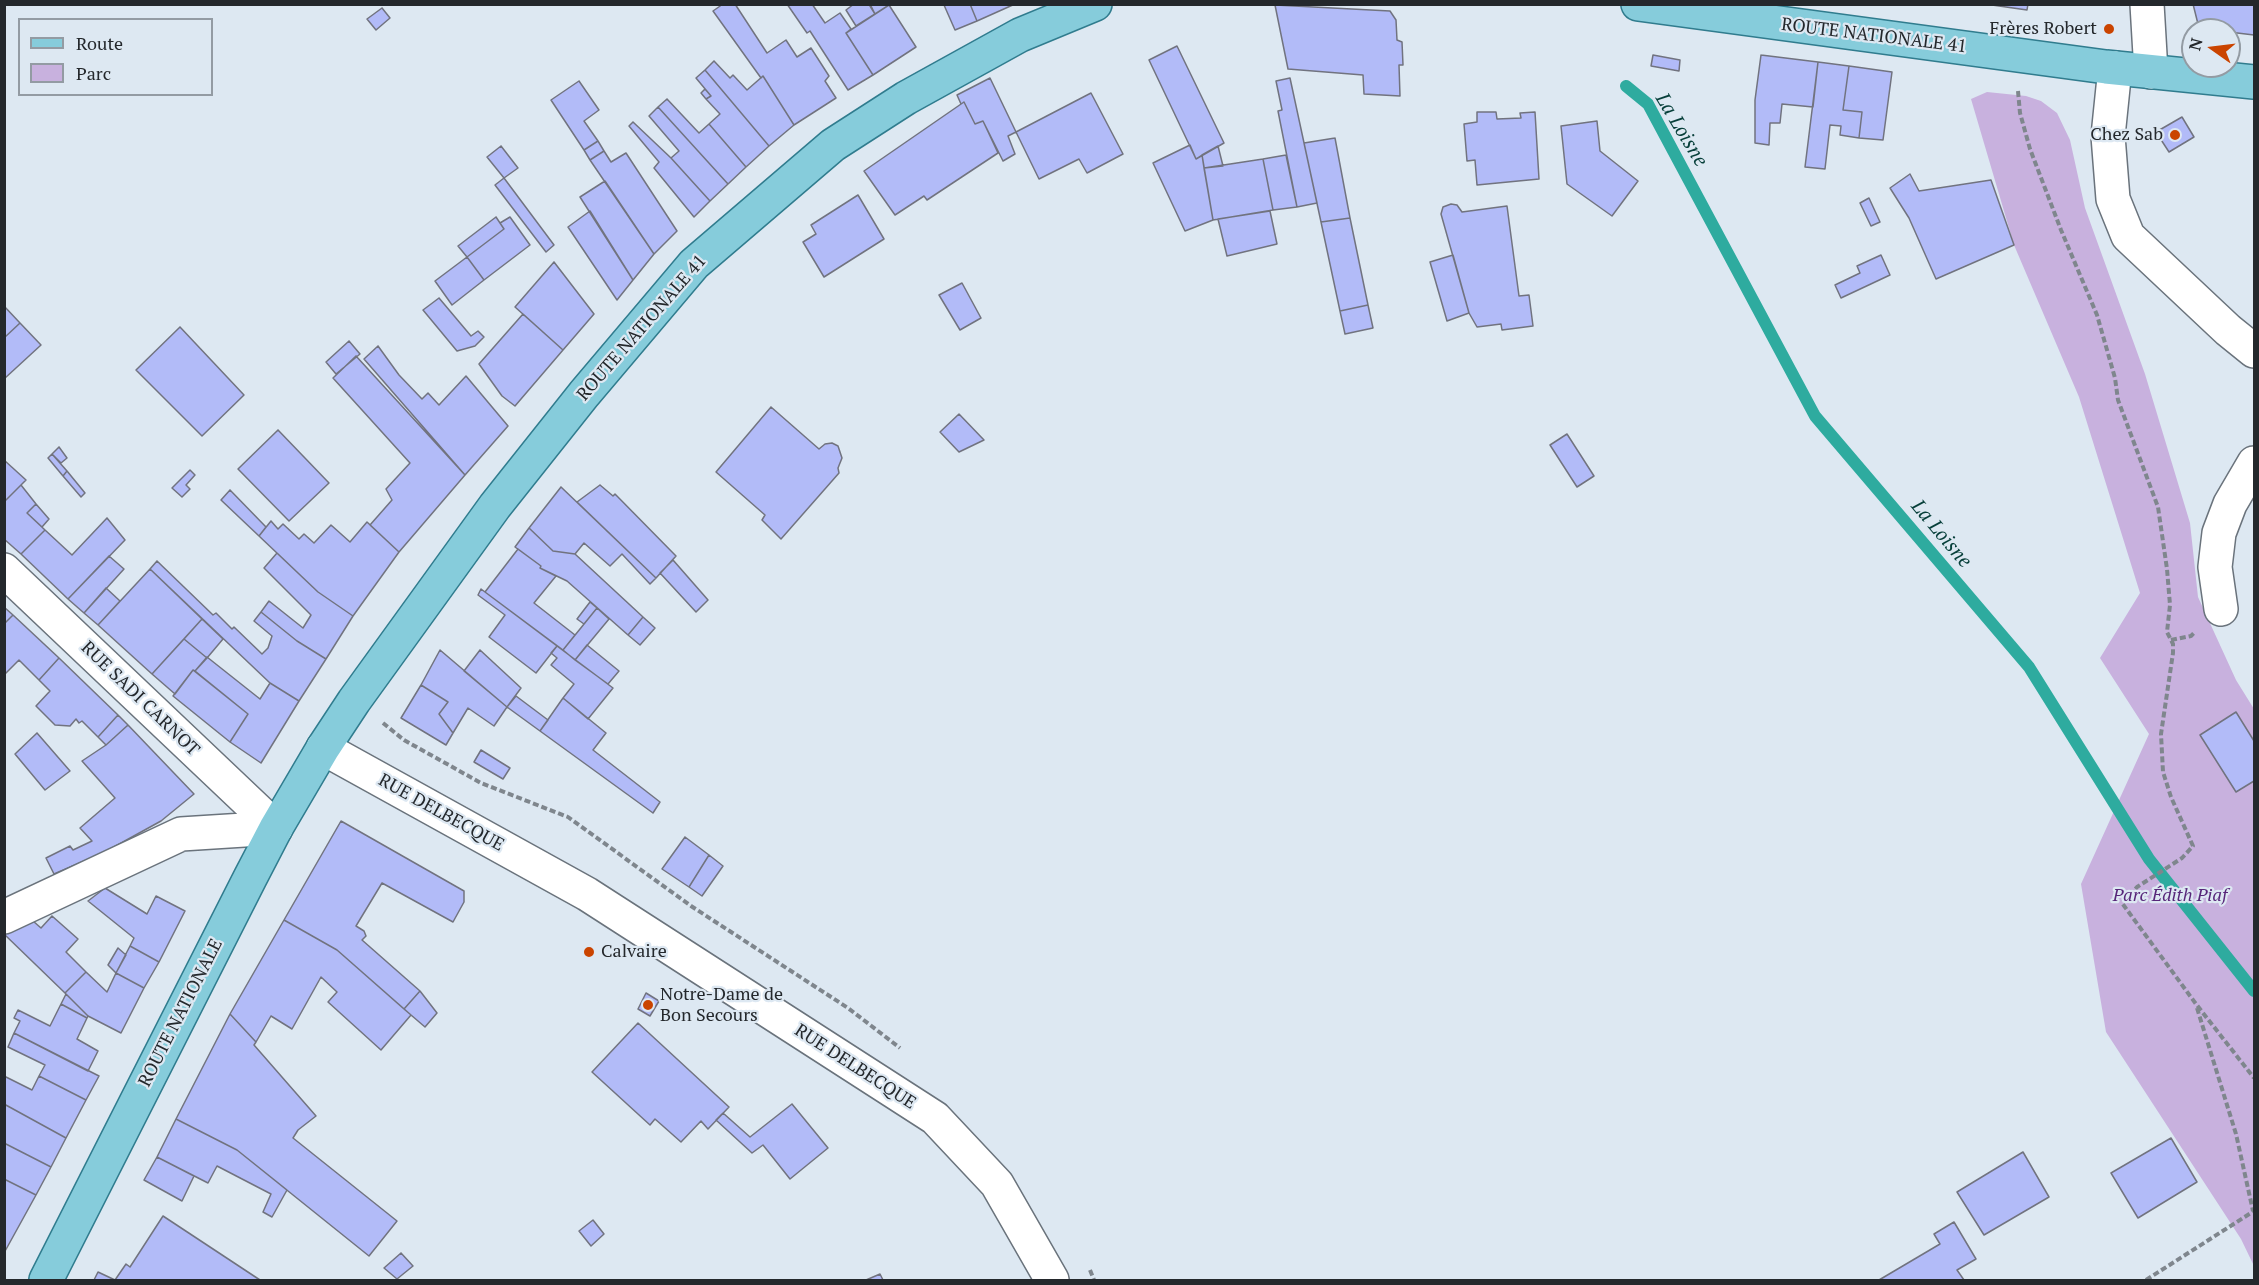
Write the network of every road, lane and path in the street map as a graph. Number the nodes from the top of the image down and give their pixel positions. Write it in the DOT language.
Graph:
graph roads {
  1 [pos="1095,4"];
  2 [pos="1638,4"];
  3 [pos="2147,4"];
  4 [pos="2115,68"];
  5 [pos="2151,72"];
  6 [pos="2254,82"];
  7 [pos="2018,91"];
  8 [pos="2254,351"];
  9 [pos="2254,463"];
  10 [pos="4,570"];
  11 [pos="2221,609"];
  12 [pos="323,748"];
  13 [pos="276,828"];
  14 [pos="4,917"];
  15 [pos="2196,1004"];
  16 [pos="2254,1078"];
  17 [pos="2254,1211"];
  18 [pos="46,1281"];
  19 [pos="1052,1281"];
  20 [pos="2146,1281"];
  1 -- 12 [label="main road, ROUTE NATIONALE 41"];
  2 -- 4 [label="main road, ROUTE NATIONALE 41"];
  3 -- 5 [label="street"];
  4 -- 5 [label="main road, ROUTE NATIONALE 41"];
  4 -- 8 [label="street"];
  5 -- 6 [label="main road, ROUTE NATIONALE 41"];
  7 -- 15 [label="path"];
  9 -- 11 [label="street"];
  10 -- 13 [label="street, RUE SADI CARNOT"];
  12 -- 13 [label="main road, ROUTE NATIONALE"];
  12 -- 19 [label="street, RUE DELBECQUE"];
  13 -- 14 [label="street"];
  13 -- 18 [label="main road, ROUTE NATIONALE"];
  15 -- 16 [label="path"];
  15 -- 17 [label="path"];
  17 -- 20 [label="path"];
}
